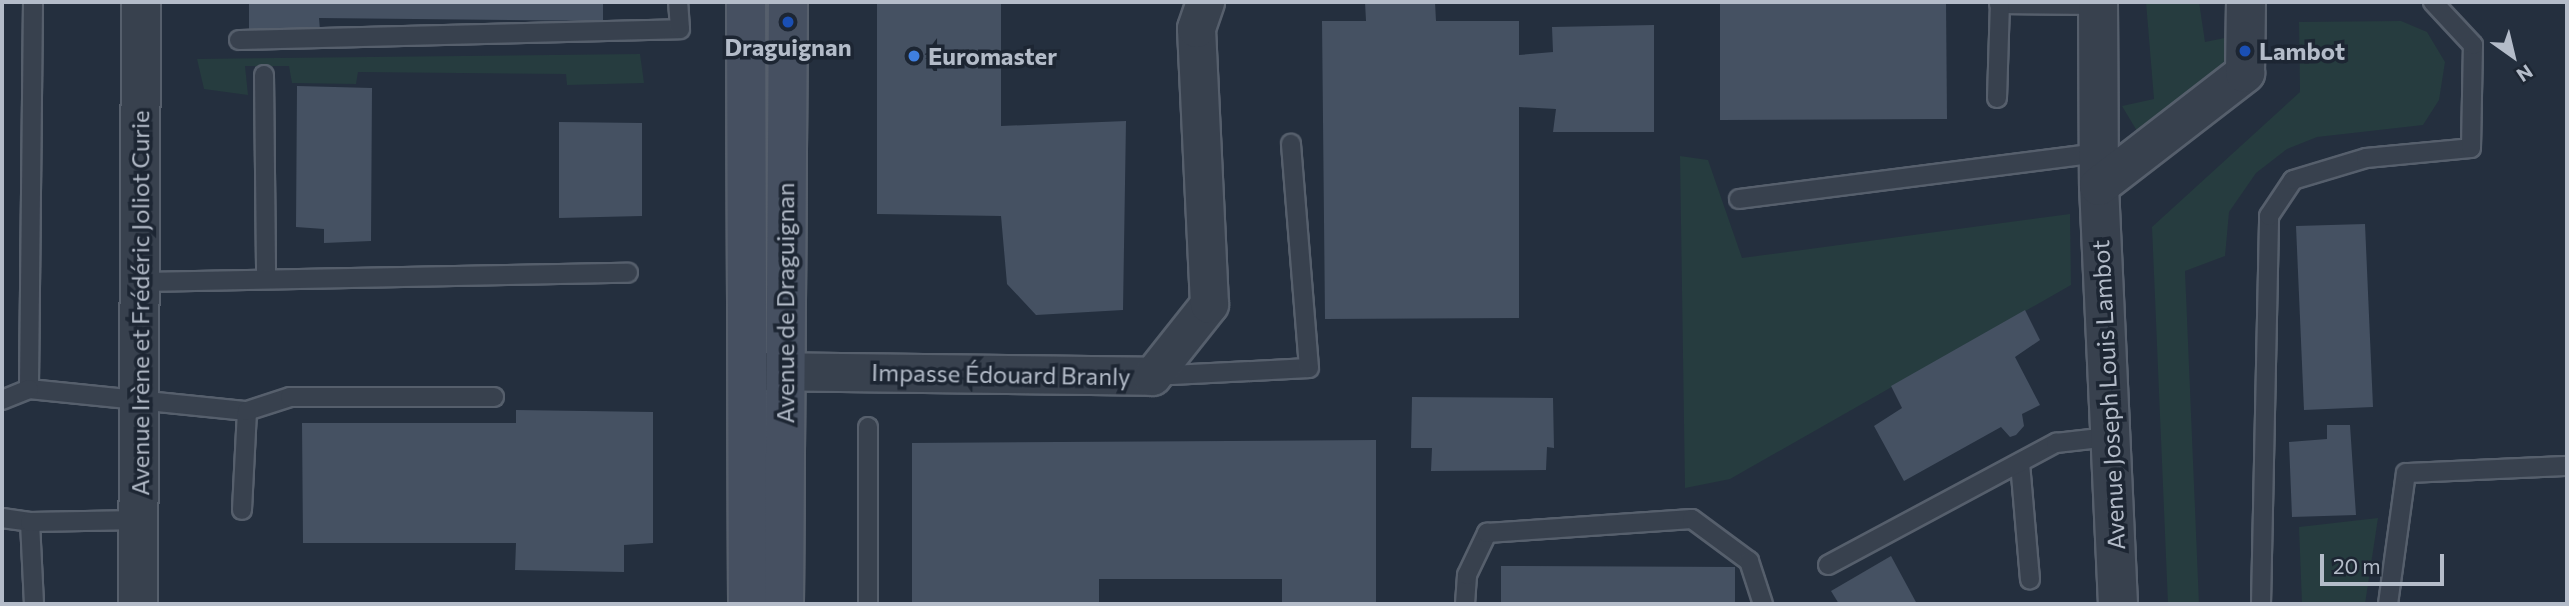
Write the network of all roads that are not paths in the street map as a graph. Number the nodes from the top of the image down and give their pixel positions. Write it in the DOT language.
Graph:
graph roads {
  1 [pos="33,2"];
  2 [pos="141,2"];
  3 [pos="678,2"];
  4 [pos="746,2"];
  5 [pos="788,2"];
  6 [pos="1205,2"];
  7 [pos="2246,2"];
  8 [pos="2433,2"];
  9 [pos="2000,3"];
  10 [pos="2098,3"];
  11 [pos="239,40"];
  12 [pos="264,75"];
  13 [pos="1997,99"];
  14 [pos="1292,144"];
  15 [pos="2099,169"];
  16 [pos="1739,199"];
  17 [pos="628,273"];
  18 [pos="266,279"];
  19 [pos="139,282"];
  20 [pos="766,371"];
  21 [pos="1152,376"];
  22 [pos="29,389"];
  23 [pos="494,397"];
  24 [pos="2,400"];
  25 [pos="139,403"];
  26 [pos="247,411"];
  27 [pos="868,427"];
  28 [pos="2109,438"];
  29 [pos="2020,463"];
  30 [pos="2567,466"];
  31 [pos="242,510"];
  32 [pos="2,518"];
  33 [pos="139,520"];
  34 [pos="30,522"];
  35 [pos="1828,565"];
  36 [pos="2030,580"];
  37 [pos="34,604"];
  38 [pos="138,604"];
  39 [pos="748,604"];
  40 [pos="784,604"];
  41 [pos="868,604"];
  42 [pos="1465,604"];
  43 [pos="1763,604"];
  44 [pos="2118,604"];
  45 [pos="2261,604"];
  46 [pos="2388,604"];
  1 -- 22 [label="lane"];
  2 -- 19 [label="street, Avenue Irène et Frédéric Joliot Curie"];
  3 -- 11 [label="lane"];
  4 -- 20 [label="main road, Avenue de Draguignan"];
  5 -- 20 [label="main road, Avenue de Draguignan"];
  6 -- 21 [label="street, Impasse Édouard Branly"];
  7 -- 15 [label="street"];
  8 -- 45 [label="lane"];
  9 -- 10 [label="lane"];
  9 -- 13 [label="lane"];
  10 -- 15 [label="street, Avenue Joseph Louis Lambot"];
  12 -- 18 [label="lane"];
  14 -- 21 [label="lane"];
  15 -- 16 [label="lane"];
  15 -- 28 [label="street, Avenue Joseph Louis Lambot"];
  17 -- 18 [label="lane"];
  18 -- 19 [label="lane"];
  19 -- 25 [label="street, Avenue Irène et Frédéric Joliot Curie"];
  20 -- 21 [label="street, Impasse Édouard Branly"];
  20 -- 39 [label="main road, Avenue de Draguignan"];
  20 -- 40 [label="main road, Avenue de Draguignan"];
  22 -- 24 [label="lane"];
  22 -- 25 [label="lane"];
  23 -- 26 [label="lane"];
  25 -- 26 [label="lane"];
  25 -- 33 [label="street, Avenue Irène et Frédéric Joliot Curie"];
  26 -- 31 [label="lane"];
  27 -- 41 [label="lane"];
  28 -- 29 [label="lane"];
  28 -- 44 [label="street, Avenue Joseph Louis Lambot"];
  29 -- 35 [label="lane"];
  29 -- 36 [label="lane"];
  30 -- 46 [label="lane"];
  32 -- 34 [label="lane"];
  33 -- 34 [label="lane"];
  33 -- 38 [label="street, Avenue Irène et Frédéric Joliot Curie"];
  34 -- 37 [label="lane"];
  42 -- 43 [label="lane"];
}
